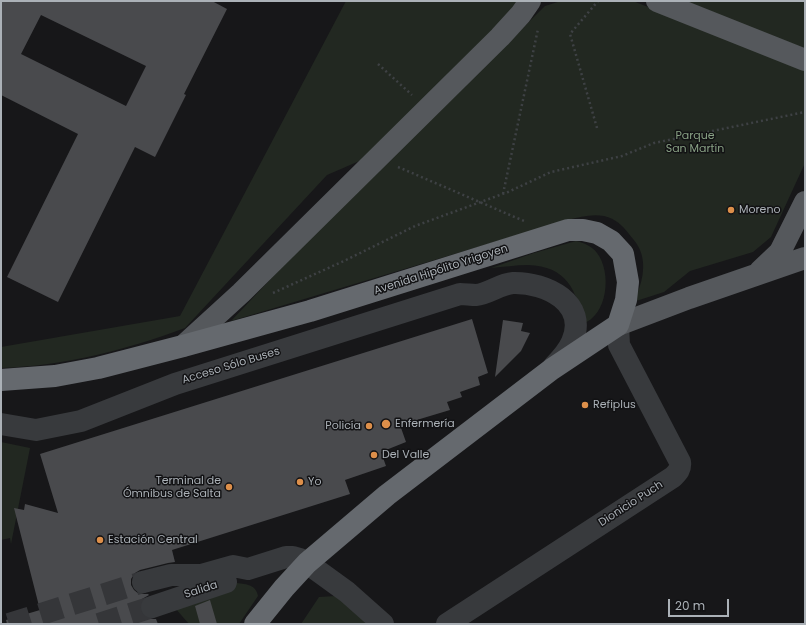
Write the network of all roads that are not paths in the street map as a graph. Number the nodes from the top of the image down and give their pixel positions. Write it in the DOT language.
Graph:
graph roads {
  1 [pos="530,1"];
  2 [pos="657,1"];
  3 [pos="805,60"];
  4 [pos="805,202"];
  5 [pos="805,258"];
  6 [pos="754,276"];
  7 [pos="618,325"];
  8 [pos="183,346"];
  9 [pos="552,369"];
  10 [pos="1,380"];
  11 [pos="1,424"];
  12 [pos="307,563"];
  13 [pos="248,569"];
  14 [pos="255,624"];
  15 [pos="382,624"];
  16 [pos="447,624"];
  1 -- 8 [label="main road, Avenida Hipólito Yrigoyen"];
  2 -- 3 [label="main road"];
  4 -- 6 [label="main road"];
  5 -- 6 [label="main road"];
  6 -- 7 [label="main road"];
  7 -- 8 [label="highway, Avenida Hipólito Yrigoyen"];
  7 -- 9 [label="highway"];
  7 -- 16 [label="street, Dionicio Puch"];
  8 -- 10 [label="highway, Avenida Hipólito Yrigoyen"];
  9 -- 11 [label="street, Acceso Sólo Buses"];
  9 -- 12 [label="highway"];
  12 -- 13 [label="street, Salida"];
  12 -- 14 [label="highway"];
  12 -- 15 [label="street, Salida"];
  13 -- 13 [label="street, Salida"];
}
